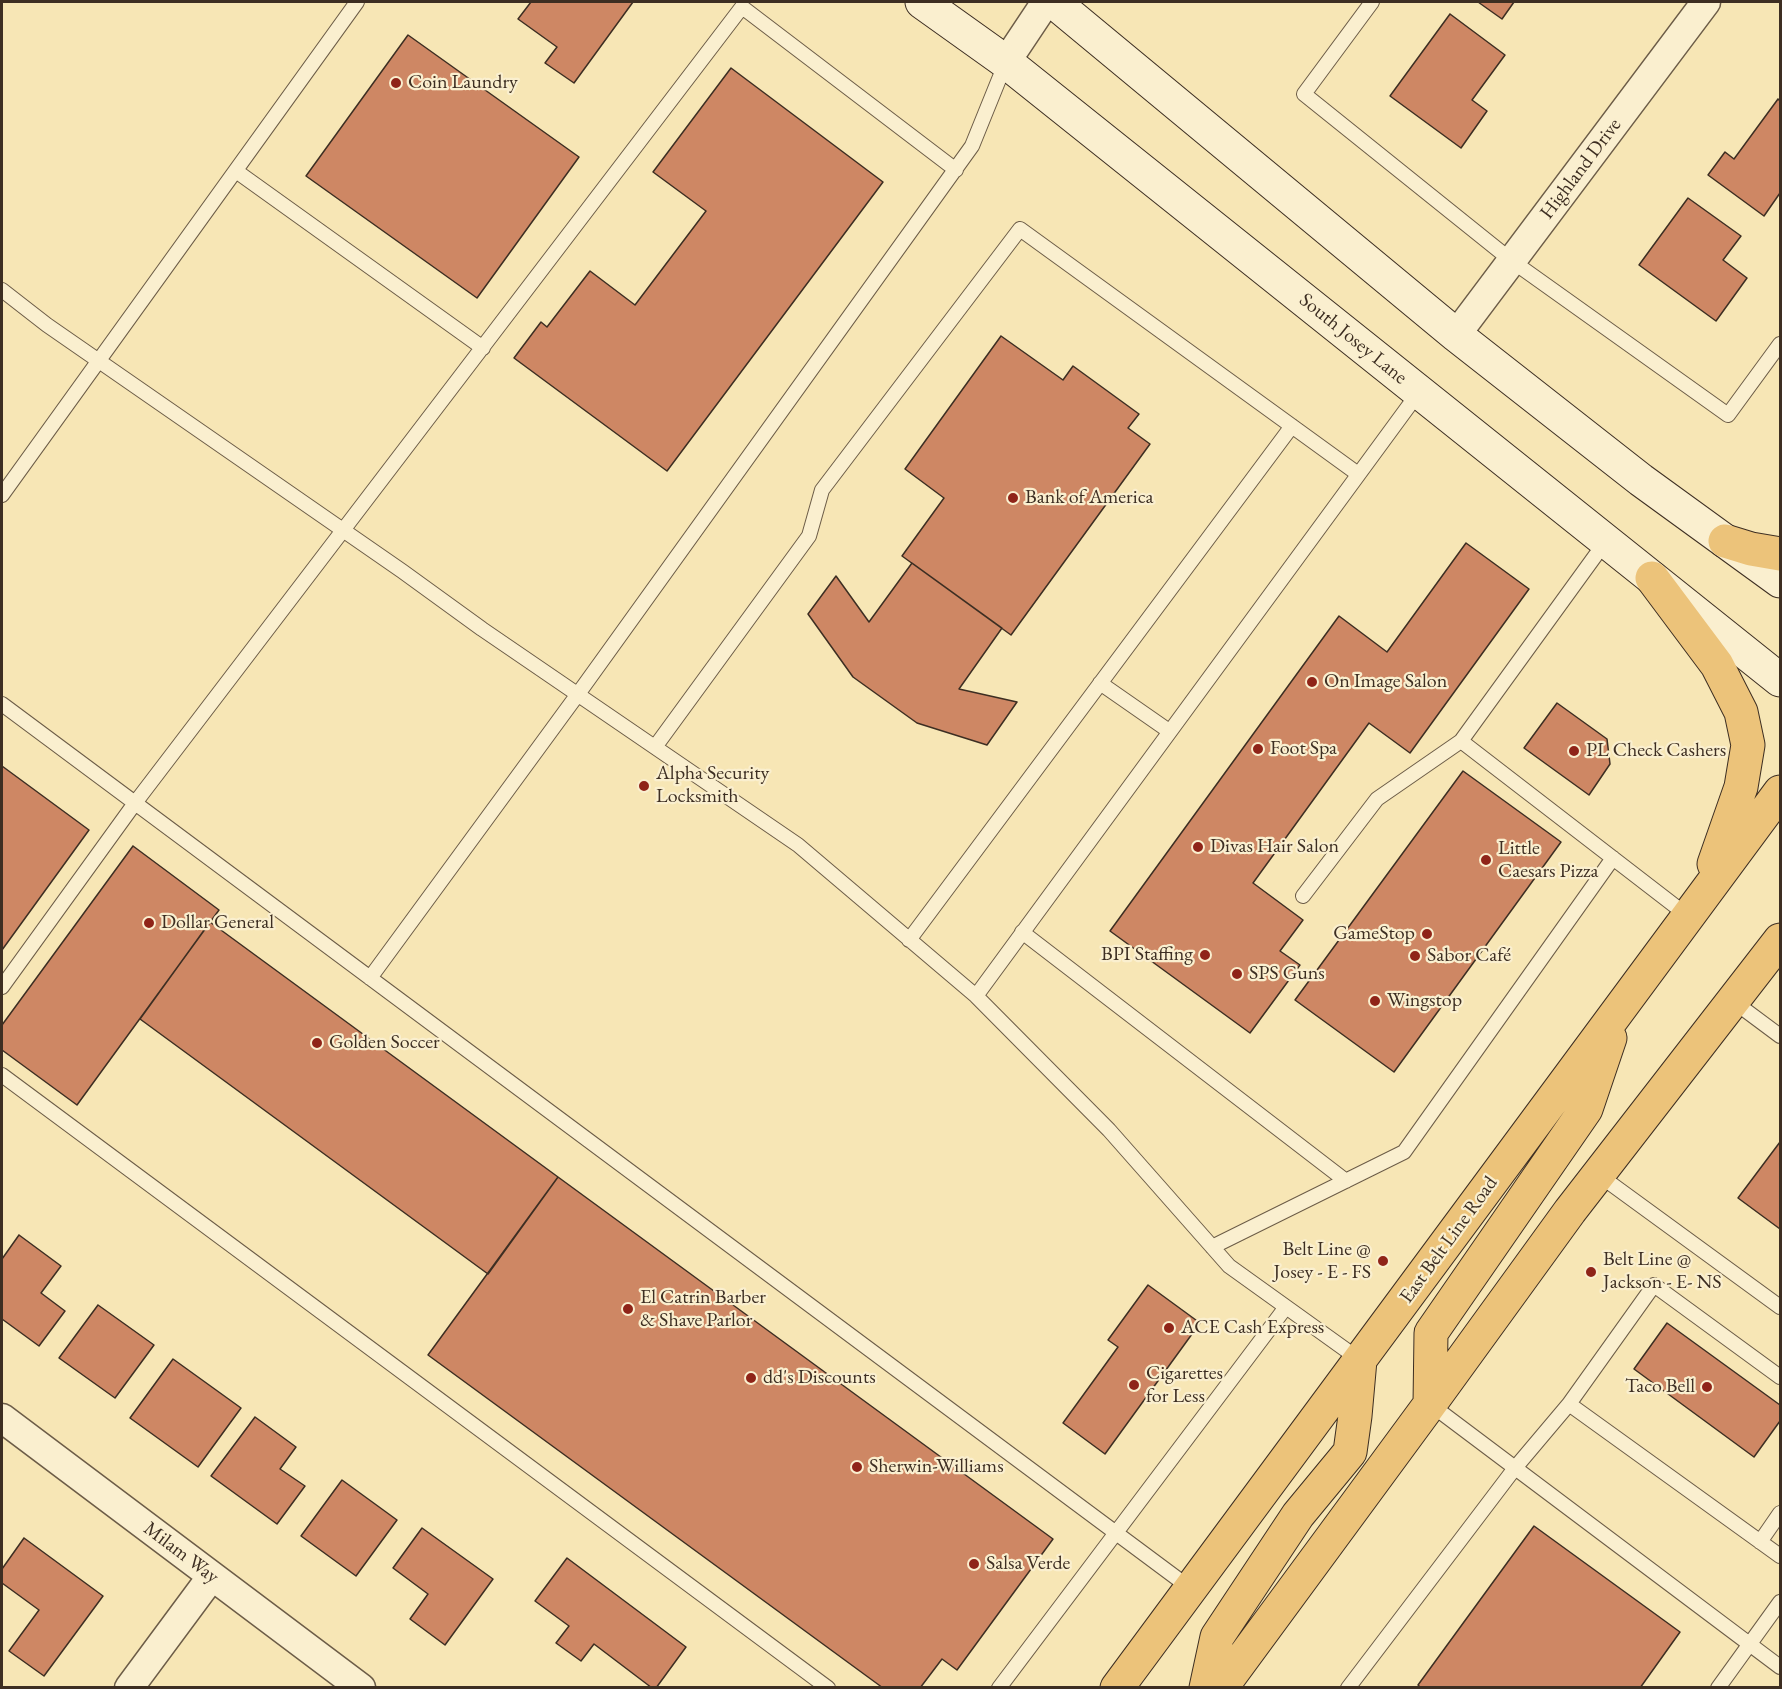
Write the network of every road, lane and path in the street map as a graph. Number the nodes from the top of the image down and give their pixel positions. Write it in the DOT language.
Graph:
graph roads {
  1 [pos="357,2"];
  2 [pos="922,2"];
  3 [pos="1046,2"];
  4 [pos="1054,2"];
  5 [pos="1372,2"];
  6 [pos="1706,2"];
  7 [pos="738,4"];
  8 [pos="1006,62"];
  9 [pos="956,170"];
  10 [pos="236,171"];
  11 [pos="1512,261"];
  12 [pos="2,290"];
  13 [pos="1456,335"];
  14 [pos="1780,344"];
  15 [pos="483,348"];
  16 [pos="98,362"];
  17 [pos="1419,392"];
  18 [pos="1292,426"];
  19 [pos="1358,474"];
  20 [pos="2,495"];
  21 [pos="344,531"];
  22 [pos="1606,541"];
  23 [pos="1725,541"];
  24 [pos="1780,554"];
  25 [pos="1652,578"];
  26 [pos="1780,581"];
  27 [pos="1780,680"];
  28 [pos="1100,683"];
  29 [pos="578,694"];
  30 [pos="2,704"];
  31 [pos="1169,731"];
  32 [pos="1461,741"];
  33 [pos="655,747"];
  34 [pos="1780,792"];
  35 [pos="135,803"];
  36 [pos="1613,858"];
  37 [pos="1303,896"];
  38 [pos="1697,904"];
  39 [pos="1022,932"];
  40 [pos="909,940"];
  41 [pos="1780,940"];
  42 [pos="370,978"];
  43 [pos="2,987"];
  44 [pos="976,996"];
  45 [pos="1733,1001"];
  46 [pos="1620,1008"];
  47 [pos="1780,1036"];
  48 [pos="2,1075"];
  49 [pos="1599,1175"];
  50 [pos="1346,1181"];
  51 [pos="1212,1247"];
  52 [pos="1286,1307"];
  53 [pos="1780,1307"];
  54 [pos="1360,1359"];
  55 [pos="1780,1377"];
  56 [pos="1430,1404"];
  57 [pos="1569,1404"];
  58 [pos="2,1418"];
  59 [pos="1515,1468"];
  60 [pos="1780,1513"];
  61 [pos="1117,1533"];
  62 [pos="1760,1542"];
  63 [pos="1780,1556"];
  64 [pos="212,1576"];
  65 [pos="1190,1588"];
  66 [pos="1780,1602"];
  67 [pos="1750,1644"];
  68 [pos="1780,1667"];
  69 [pos="129,1688"];
  70 [pos="361,1688"];
  71 [pos="828,1688"];
  72 [pos="999,1688"];
  73 [pos="1117,1688"];
  74 [pos="1206,1688"];
  75 [pos="1221,1688"];
  76 [pos="1348,1688"];
  77 [pos="1718,1688"];
  1 -- 10 [label="lane"];
  2 -- 8 [label="main road, South Josey Lane"];
  3 -- 8 [label="street"];
  4 -- 13 [label="main road"];
  5 -- 11 [label="lane"];
  6 -- 11 [label="street, Highland Drive"];
  7 -- 9 [label="lane"];
  7 -- 15 [label="lane"];
  8 -- 9 [label="lane"];
  8 -- 17 [label="main road, South Josey Lane"];
  9 -- 29 [label="lane"];
  10 -- 15 [label="lane"];
  10 -- 16 [label="lane"];
  11 -- 13 [label="street, Highland Drive"];
  11 -- 14 [label="lane"];
  12 -- 16 [label="lane"];
  13 -- 23 [label="main road"];
  15 -- 21 [label="lane"];
  16 -- 20 [label="lane"];
  16 -- 21 [label="lane"];
  17 -- 19 [label="lane"];
  17 -- 22 [label="main road, South Josey Lane"];
  18 -- 19 [label="lane"];
  18 -- 28 [label="lane"];
  18 -- 33 [label="lane"];
  19 -- 31 [label="lane"];
  21 -- 29 [label="lane"];
  21 -- 35 [label="lane"];
  22 -- 25 [label="main road, South Josey Lane"];
  22 -- 32 [label="lane"];
  23 -- 24 [label="main road"];
  23 -- 26 [label="main road"];
  25 -- 27 [label="main road, South Josey Lane"];
  25 -- 38 [label="main road"];
  28 -- 31 [label="lane"];
  28 -- 40 [label="lane"];
  29 -- 33 [label="lane"];
  29 -- 42 [label="lane"];
  30 -- 35 [label="lane"];
  31 -- 39 [label="lane"];
  32 -- 36 [label="lane"];
  32 -- 37 [label="lane"];
  33 -- 40 [label="lane"];
  34 -- 38 [label="main road, East Belt Line Road"];
  35 -- 42 [label="lane"];
  35 -- 43 [label="lane"];
  36 -- 38 [label="lane"];
  36 -- 50 [label="lane"];
  38 -- 46 [label="main road, East Belt Line Road"];
  39 -- 44 [label="lane"];
  39 -- 50 [label="lane"];
  40 -- 44 [label="lane"];
  41 -- 45 [label="main road"];
  42 -- 61 [label="lane"];
  44 -- 51 [label="lane"];
  45 -- 47 [label="lane"];
  45 -- 49 [label="main road"];
  46 -- 54 [label="main road, East Belt Line Road"];
  46 -- 56 [label="main road"];
  48 -- 71 [label="lane"];
  49 -- 53 [label="lane"];
  49 -- 56 [label="main road"];
  50 -- 51 [label="lane"];
  51 -- 52 [label="lane"];
  52 -- 54 [label="lane"];
  52 -- 61 [label="lane"];
  54 -- 65 [label="main road, East Belt Line Road"];
  54 -- 74 [label="main road"];
  55 -- 57 [label="lane"];
  56 -- 59 [label="lane"];
  56 -- 75 [label="main road"];
  57 -- 59 [label="lane"];
  57 -- 62 [label="lane"];
  58 -- 64 [label="street, Milam Way"];
  59 -- 67 [label="lane"];
  59 -- 76 [label="lane"];
  60 -- 62 [label="lane"];
  61 -- 65 [label="lane"];
  61 -- 72 [label="lane"];
  62 -- 63 [label="lane"];
  64 -- 69 [label="street"];
  64 -- 70 [label="street, Milam Way"];
  65 -- 73 [label="main road, East Belt Line Road"];
  66 -- 67 [label="lane"];
  67 -- 68 [label="lane"];
  67 -- 77 [label="lane"];
}
